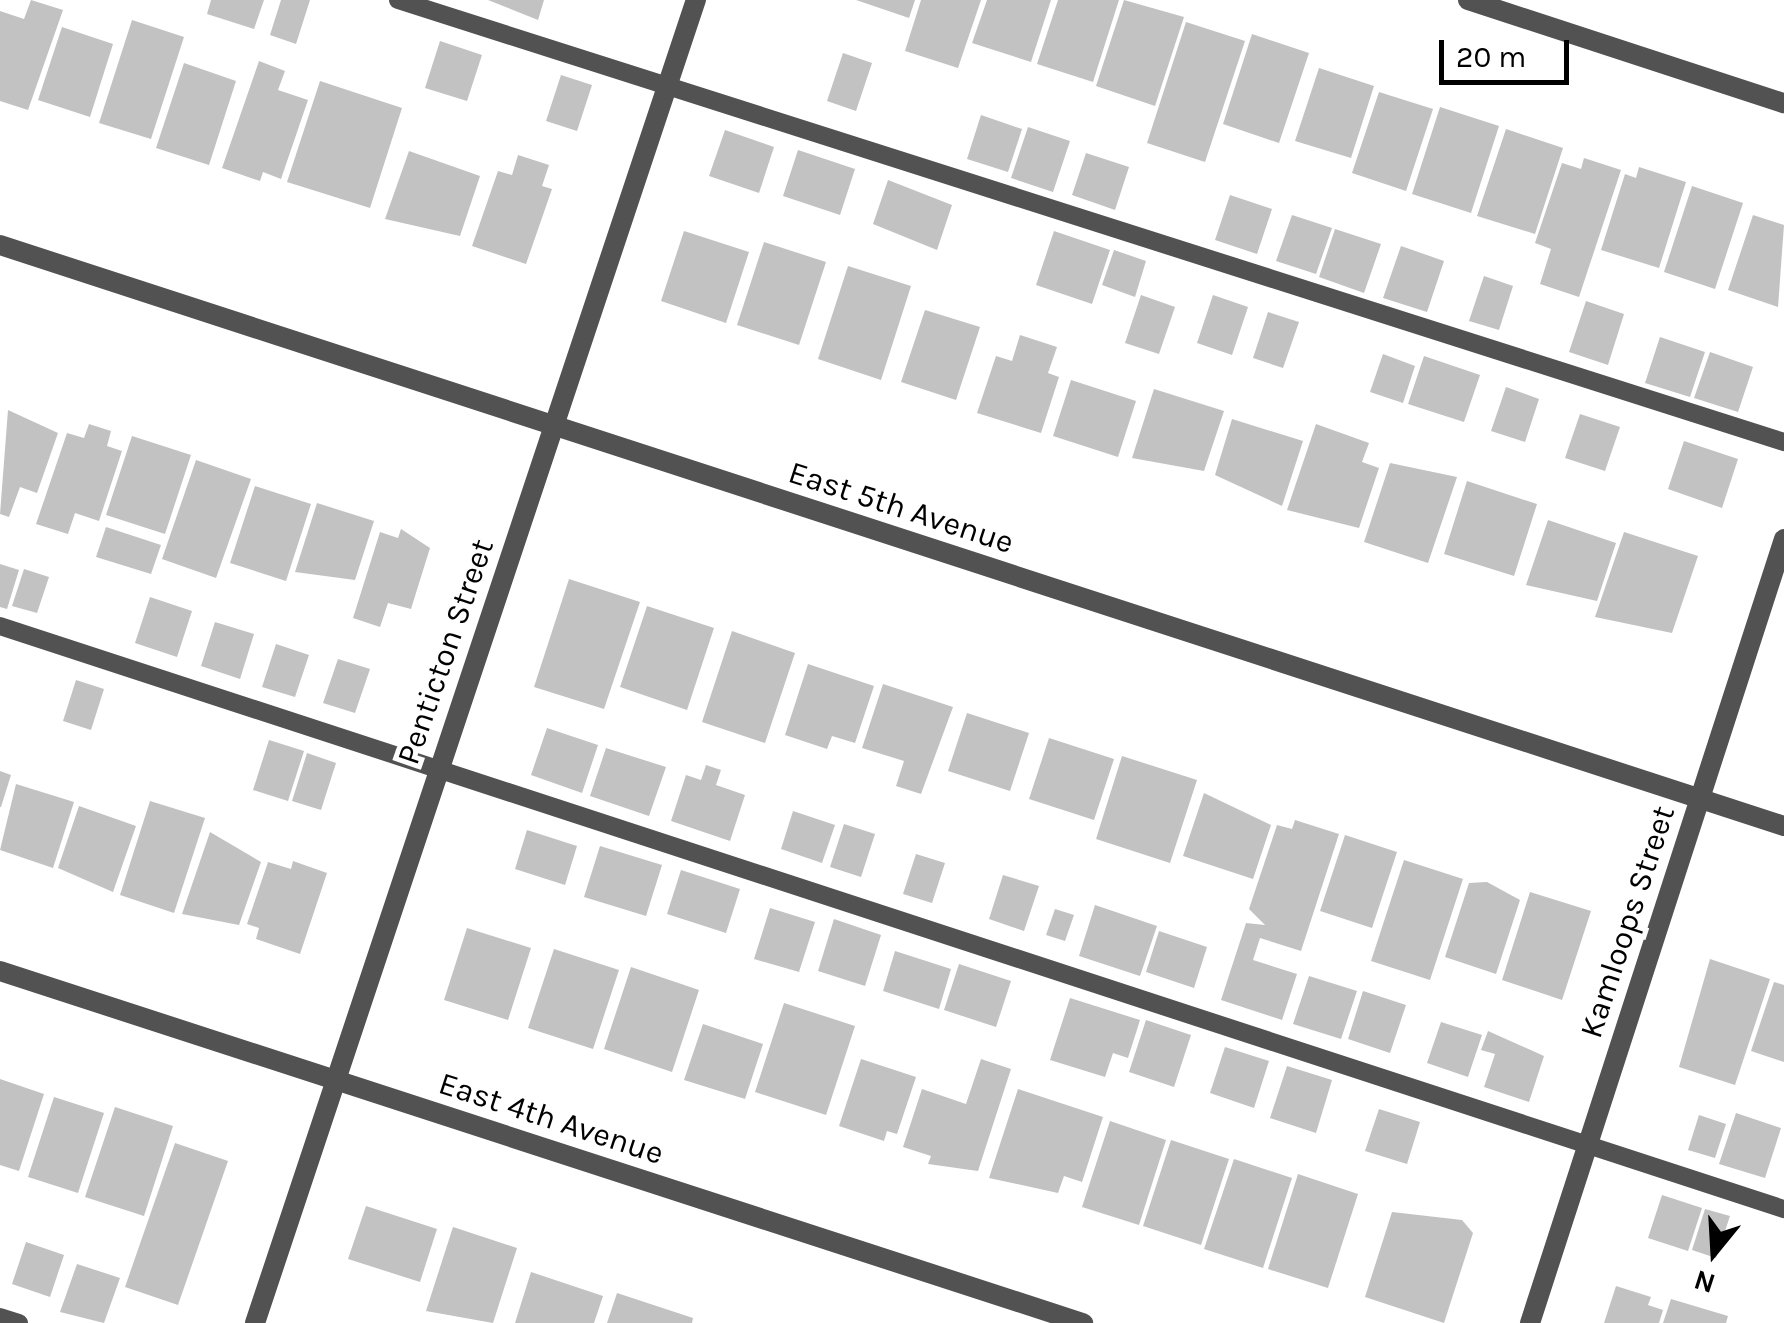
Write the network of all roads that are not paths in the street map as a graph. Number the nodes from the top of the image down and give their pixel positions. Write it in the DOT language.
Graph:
graph roads {
  1 [pos="398,0"];
  2 [pos="696,0"];
  3 [pos="1468,0"];
  4 [pos="667,89"];
  5 [pos="1784,103"];
  6 [pos="0,245"];
  7 [pos="554,427"];
  8 [pos="1784,442"];
  9 [pos="1784,540"];
  10 [pos="0,626"];
  11 [pos="438,768"];
  12 [pos="1698,798"];
  13 [pos="1784,826"];
  14 [pos="0,971"];
  15 [pos="338,1082"];
  16 [pos="1588,1147"];
  17 [pos="1784,1209"];
  18 [pos="0,1317"];
  19 [pos="19,1323"];
  20 [pos="254,1323"];
  21 [pos="1083,1323"];
  22 [pos="1530,1323"];
  1 -- 4 [label="lane"];
  2 -- 4 [label="street, Penticton Street"];
  3 -- 5 [label="street"];
  4 -- 7 [label="street, Penticton Street"];
  4 -- 8 [label="lane"];
  6 -- 7 [label="street, East 5th Avenue"];
  7 -- 11 [label="street, Penticton Street"];
  7 -- 12 [label="street, East 5th Avenue"];
  9 -- 12 [label="street, Kamloops Street"];
  10 -- 11 [label="lane"];
  11 -- 15 [label="street, Penticton Street"];
  11 -- 16 [label="lane"];
  12 -- 13 [label="street, East 5th Avenue"];
  12 -- 16 [label="street, Kamloops Street"];
  14 -- 15 [label="street, East 4th Avenue"];
  15 -- 20 [label="street, Penticton Street"];
  15 -- 21 [label="street, East 4th Avenue"];
  16 -- 17 [label="lane"];
  16 -- 22 [label="street, Kamloops Street"];
  18 -- 19 [label="lane"];
}
